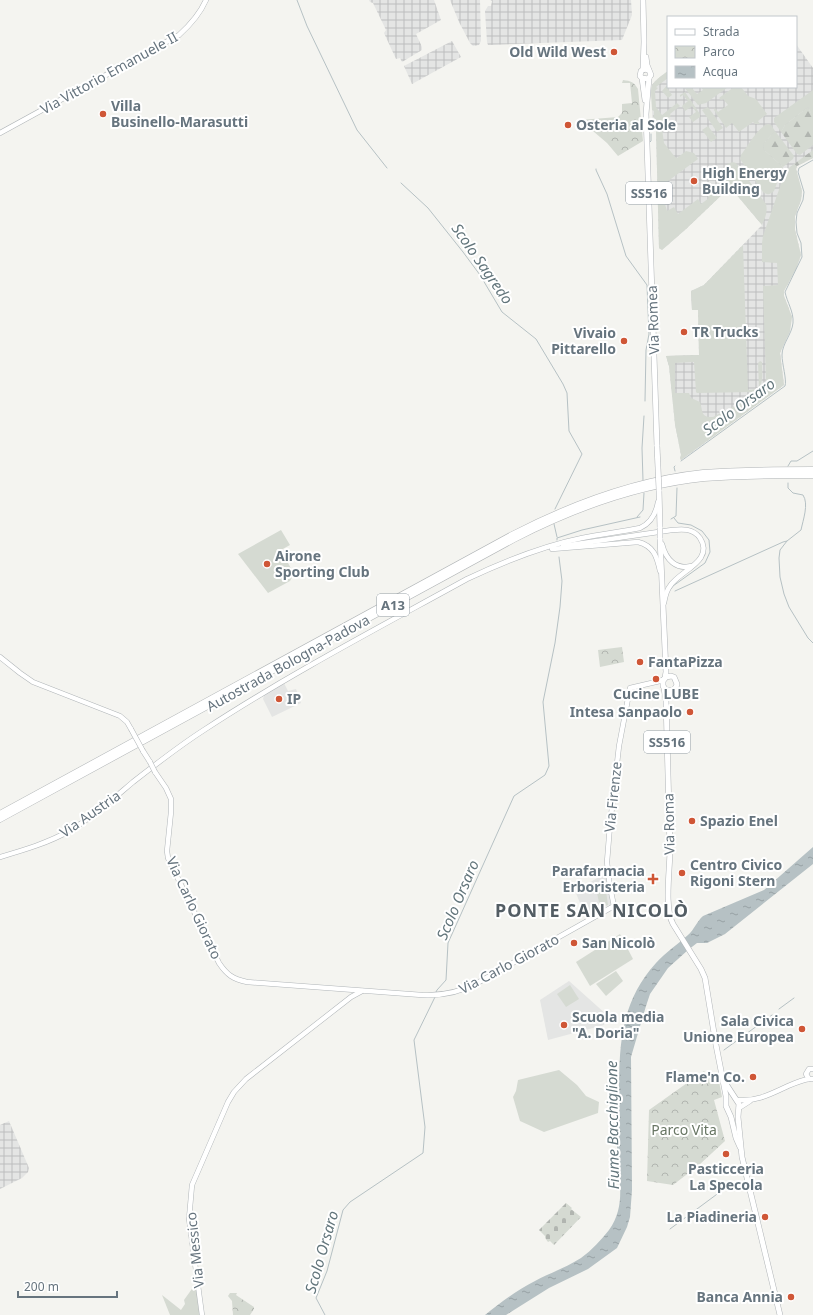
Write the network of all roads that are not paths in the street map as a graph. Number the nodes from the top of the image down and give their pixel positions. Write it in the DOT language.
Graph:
graph roads {
  1 [pos="206,0"];
  2 [pos="643,0"];
  3 [pos="644,42"];
  4 [pos="643,70"];
  5 [pos="649,70"];
  6 [pos="642,78"];
  7 [pos="650,78"];
  8 [pos="646,113"];
  9 [pos="0,133"];
  10 [pos="813,470"];
  11 [pos="813,475"];
  12 [pos="659,490"];
  13 [pos="660,538"];
  14 [pos="542,550"];
  15 [pos="695,564"];
  16 [pos="662,578"];
  17 [pos="663,608"];
  18 [pos="0,657"];
  19 [pos="665,665"];
  20 [pos="673,677"];
  21 [pos="664,678"];
  22 [pos="657,682"];
  23 [pos="664,687"];
  24 [pos="672,690"];
  25 [pos="666,700"];
  26 [pos="0,814"];
  27 [pos="0,819"];
  28 [pos="0,857"];
  29 [pos="614,906"];
  30 [pos="348,989"];
  31 [pos="367,991"];
  32 [pos="356,993"];
  33 [pos="351,997"];
  34 [pos="813,1069"];
  35 [pos="806,1073"];
  36 [pos="722,1076"];
  37 [pos="811,1079"];
  38 [pos="800,1081"];
  39 [pos="736,1100"];
  40 [pos="752,1100"];
  41 [pos="726,1104"];
  42 [pos="739,1109"];
  43 [pos="728,1111"];
  44 [pos="740,1147"];
  45 [pos="202,1315"];
  46 [pos="780,1315"];
  1 -- 9 [label="street, Via Vittorio Emanuele II"];
  2 -- 3 [label="main road, SS516"];
  3 -- 4 [label="main road, SS516"];
  3 -- 5 [label="main road, SS516"];
  4 -- 5 [label="main road"];
  4 -- 6 [label="main road, SS516"];
  5 -- 7 [label="main road, SS516"];
  6 -- 7 [label="main road"];
  6 -- 8 [label="main road, Via Romea / SS516"];
  7 -- 8 [label="main road, Via Romea / SS516"];
  8 -- 12 [label="main road, Via Romea / SS516, bridge"];
  10 -- 26 [label="highway, Autostrada Bologna-Padova / A13"];
  11 -- 27 [label="highway, Autostrada Bologna-Padova / A13"];
  12 -- 13 [label="main road, Via Romea / SS516, bridge"];
  12 -- 14 [label="street"];
  13 -- 15 [label="street"];
  13 -- 16 [label="main road, SS516"];
  14 -- 15 [label="street"];
  14 -- 16 [label="street"];
  14 -- 28 [label="street, Via Austria"];
  15 -- 17 [label="street"];
  16 -- 17 [label="main road, SS516"];
  17 -- 19 [label="main road, SS516"];
  18 -- 30 [label="street, Via Carlo Giorato, bridge"];
  19 -- 20 [label="main road"];
  19 -- 21 [label="main road, SS516"];
  20 -- 21 [label="main road"];
  20 -- 24 [label="main road"];
  21 -- 22 [label="street"];
  21 -- 23 [label="main road, SS516"];
  22 -- 23 [label="street"];
  22 -- 29 [label="street, Via Firenze"];
  23 -- 24 [label="main road"];
  23 -- 25 [label="main road, Via Roma / SS516"];
  24 -- 25 [label="main road"];
  25 -- 36 [label="main road, Via Roma / SS516"];
  29 -- 31 [label="street, Via Carlo Giorato"];
  30 -- 31 [label="street, Via Carlo Giorato"];
  30 -- 32 [label="street, Via Carlo Giorato"];
  30 -- 33 [label="street"];
  31 -- 32 [label="street"];
  32 -- 33 [label="street, Via Messico"];
  33 -- 45 [label="street, Via Messico"];
  34 -- 35 [label="street"];
  35 -- 37 [label="street"];
  35 -- 38 [label="street"];
  36 -- 39 [label="main road, SS516"];
  36 -- 41 [label="main road, SS516"];
  37 -- 38 [label="street"];
  38 -- 40 [label="street"];
  39 -- 40 [label="street"];
  39 -- 41 [label="main road"];
  39 -- 42 [label="main road, SS516"];
  40 -- 42 [label="street"];
  41 -- 43 [label="main road, SS516"];
  42 -- 43 [label="main road"];
  42 -- 44 [label="main road, SS516"];
  43 -- 44 [label="main road, SS516"];
  44 -- 46 [label="main road, SS516"];
}
